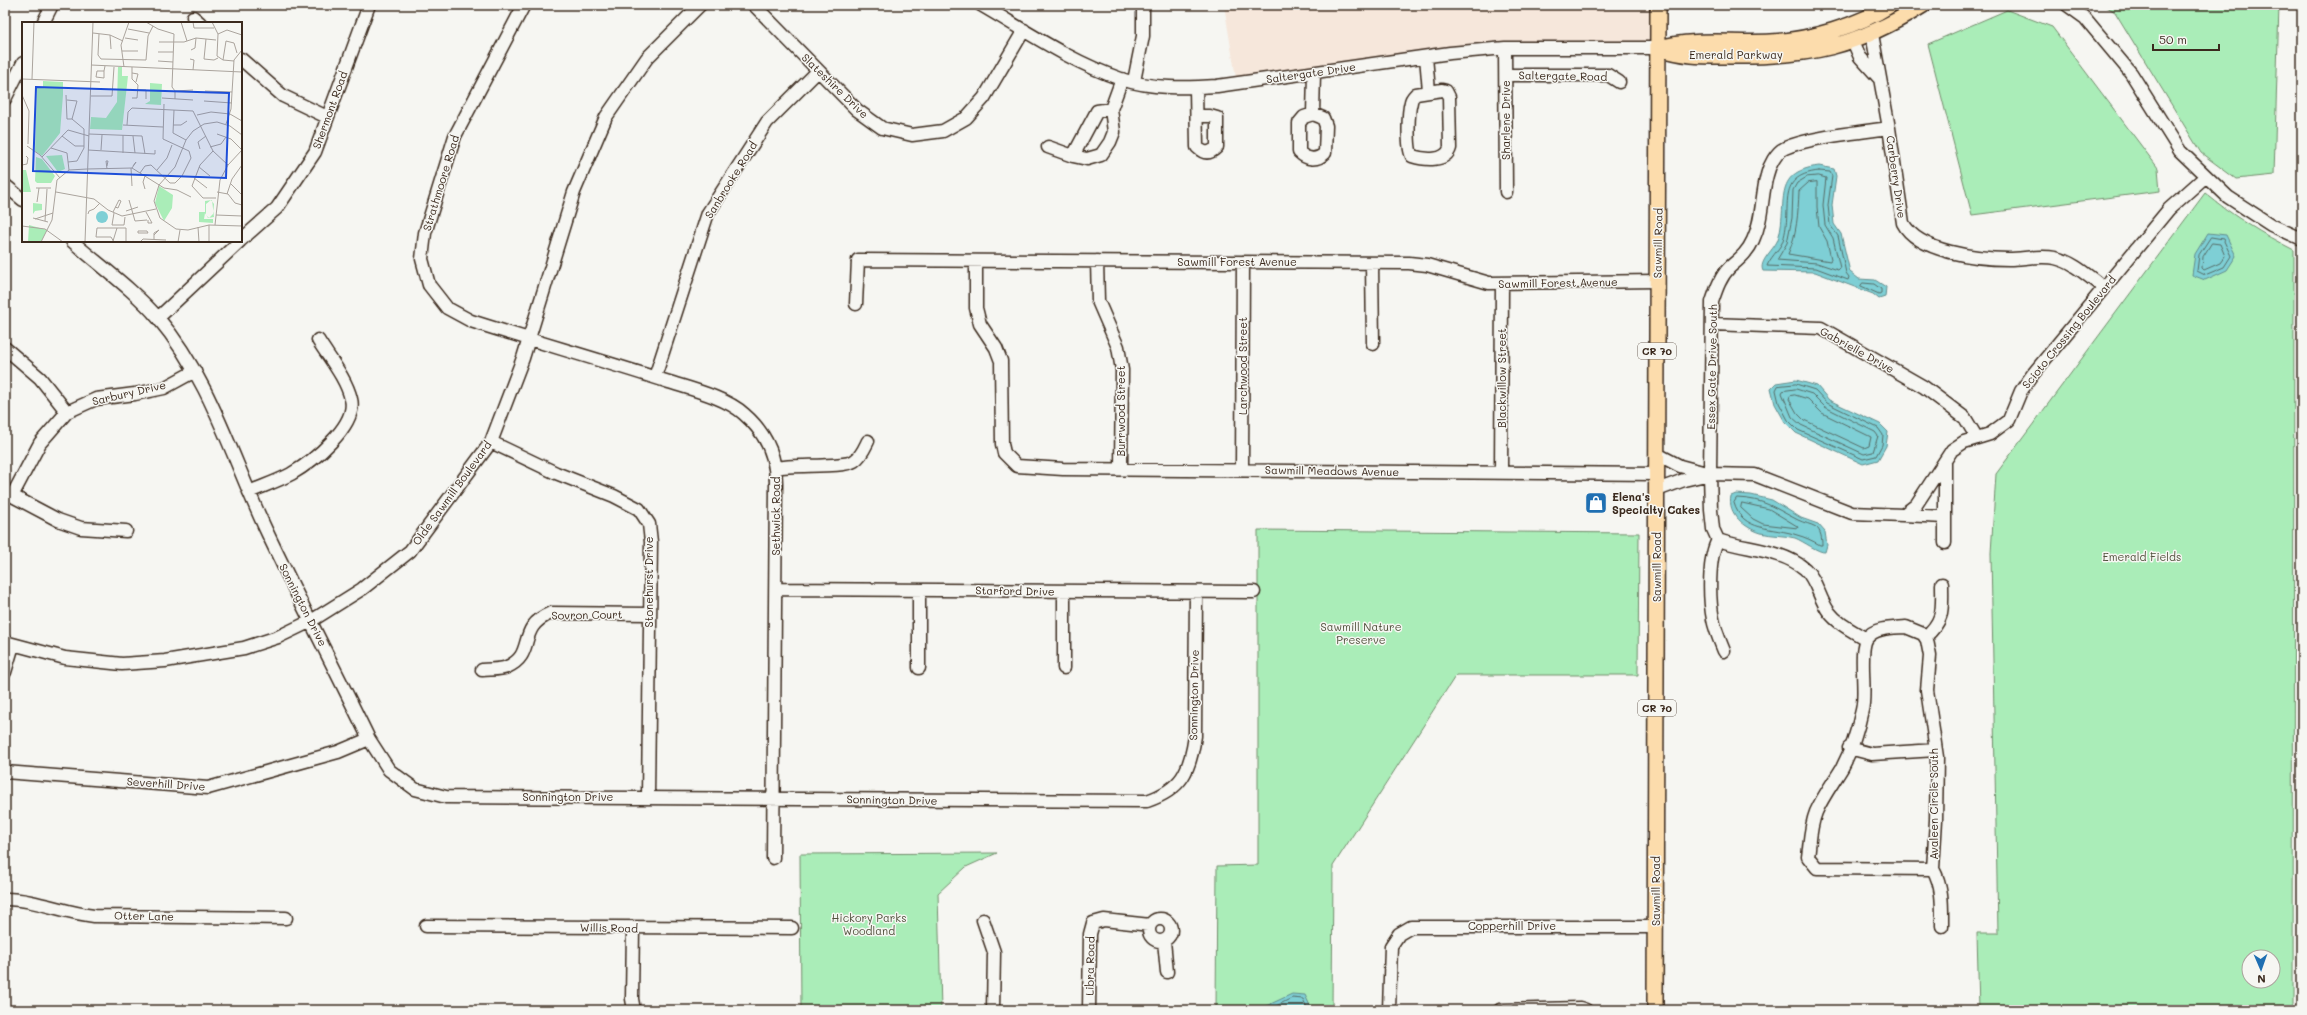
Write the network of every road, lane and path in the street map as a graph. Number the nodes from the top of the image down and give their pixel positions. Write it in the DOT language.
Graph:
graph roads {
  1 [pos="52,5"];
  2 [pos="369,5"];
  3 [pos="524,5"];
  4 [pos="700,5"];
  5 [pos="754,5"];
  6 [pos="981,5"];
  7 [pos="1143,5"];
  8 [pos="1658,5"];
  9 [pos="1890,5"];
  10 [pos="1923,5"];
  11 [pos="2068,5"];
  12 [pos="44,22"];
  13 [pos="1024,30"];
  14 [pos="1872,34"];
  15 [pos="1853,41"];
  16 [pos="1505,48"];
  17 [pos="1659,48"];
  18 [pos="1426,57"];
  19 [pos="242,60"];
  20 [pos="22,65"];
  21 [pos="818,71"];
  22 [pos="1314,73"];
  23 [pos="1506,75"];
  24 [pos="1879,78"];
  25 [pos="1122,79"];
  26 [pos="1134,81"];
  27 [pos="1619,82"];
  28 [pos="1196,88"];
  29 [pos="1429,91"];
  30 [pos="5,99"];
  31 [pos="1111,109"];
  32 [pos="1313,114"];
  33 [pos="1197,116"];
  34 [pos="327,118"];
  35 [pos="1889,128"];
  36 [pos="1048,147"];
  37 [pos="1073,156"];
  38 [pos="2206,176"];
  39 [pos="5,185"];
  40 [pos="1506,192"];
  41 [pos="22,199"];
  42 [pos="242,237"];
  43 [pos="2302,239"];
  44 [pos="73,242"];
  45 [pos="237,242"];
  46 [pos="976,260"];
  47 [pos="1097,261"];
  48 [pos="1243,262"];
  49 [pos="1372,263"];
  50 [pos="1657,281"];
  51 [pos="1502,284"];
  52 [pos="2104,288"];
  53 [pos="856,304"];
  54 [pos="158,318"];
  55 [pos="1712,324"];
  56 [pos="528,339"];
  57 [pos="318,340"];
  58 [pos="1372,344"];
  59 [pos="5,348"];
  60 [pos="195,371"];
  61 [pos="655,377"];
  62 [pos="67,412"];
  63 [pos="1977,438"];
  64 [pos="868,441"];
  65 [pos="490,442"];
  66 [pos="1657,454"];
  67 [pos="1945,461"];
  68 [pos="776,468"];
  69 [pos="1121,469"];
  70 [pos="1242,470"];
  71 [pos="1501,472"];
  72 [pos="1656,474"];
  73 [pos="1710,474"];
  74 [pos="1657,490"];
  75 [pos="249,492"];
  76 [pos="9,494"];
  77 [pos="1903,516"];
  78 [pos="1945,516"];
  79 [pos="126,531"];
  80 [pos="1718,540"];
  81 [pos="1945,543"];
  82 [pos="1942,584"];
  83 [pos="776,589"];
  84 [pos="919,590"];
  85 [pos="1064,592"];
  86 [pos="1196,592"];
  87 [pos="1254,592"];
  88 [pos="650,614"];
  89 [pos="311,621"];
  90 [pos="1925,637"];
  91 [pos="1866,639"];
  92 [pos="9,644"];
  93 [pos="1724,652"];
  94 [pos="919,668"];
  95 [pos="1064,668"];
  96 [pos="482,670"];
  97 [pos="5,672"];
  98 [pos="369,739"];
  99 [pos="1850,748"];
  100 [pos="1936,750"];
  101 [pos="5,772"];
  102 [pos="648,797"];
  103 [pos="773,799"];
  104 [pos="773,858"];
  105 [pos="1933,869"];
  106 [pos="5,899"];
  107 [pos="286,918"];
  108 [pos="983,920"];
  109 [pos="1150,925"];
  110 [pos="426,926"];
  111 [pos="1656,926"];
  112 [pos="1942,926"];
  113 [pos="633,928"];
  114 [pos="792,928"];
  115 [pos="1164,941"];
  116 [pos="1167,972"];
  117 [pos="634,1010"];
  118 [pos="993,1010"];
  119 [pos="1089,1010"];
  120 [pos="1389,1010"];
  121 [pos="1500,1010"];
  122 [pos="1586,1010"];
  123 [pos="1655,1010"];
  1 -- 12 [label="street"];
  2 -- 34 [label="street, Shermont Road"];
  3 -- 56 [label="street, Strathmoore Road"];
  4 -- 56 [label="street, Olde Sawmill Boulevard"];
  5 -- 21 [label="street, Slateshire Drive"];
  6 -- 13 [label="street, Saltergate Drive"];
  7 -- 26 [label="street"];
  8 -- 17 [label="main road, Sawmill Road / CR 70"];
  9 -- 17 [label="main road, Emerald Parkway"];
  10 -- 14 [label="main road, Emerald Parkway"];
  11 -- 38 [label="street"];
  13 -- 21 [label="street, Slateshire Drive"];
  13 -- 25 [label="street, Saltergate Drive"];
  14 -- 15 [label="main road, Emerald Parkway"];
  14 -- 24 [label="street, Carberry Drive"];
  15 -- 17 [label="main road, Emerald Parkway"];
  15 -- 24 [label="street"];
  16 -- 17 [label="street, Saltergate Drive"];
  16 -- 18 [label="street, Saltergate Drive"];
  16 -- 23 [label="street, Sharlene Drive"];
  17 -- 50 [label="main road, Sawmill Road / CR 70"];
  18 -- 22 [label="street, Saltergate Drive"];
  18 -- 29 [label="street"];
  19 -- 34 [label="street"];
  20 -- 30 [label="street"];
  21 -- 61 [label="street, Sanbrooke Road"];
  22 -- 28 [label="street, Saltergate Drive"];
  22 -- 32 [label="street"];
  23 -- 27 [label="street, Saltergate Road"];
  23 -- 40 [label="street, Sharlene Drive"];
  24 -- 35 [label="street, Carberry Drive"];
  25 -- 26 [label="street, Saltergate Drive"];
  25 -- 31 [label="street"];
  26 -- 28 [label="street, Saltergate Drive"];
  28 -- 33 [label="street"];
  29 -- 29 [label="street"];
  31 -- 37 [label="street"];
  31 -- 37 [label="street"];
  34 -- 42 [label="street, Shermont Road"];
  35 -- 52 [label="street, Carberry Drive"];
  35 -- 55 [label="street, Essex Gate Drive South"];
  36 -- 37 [label="street"];
  38 -- 43 [label="street"];
  38 -- 52 [label="street, Scioto Crossing Boulevard"];
  39 -- 41 [label="street"];
  44 -- 54 [label="street, Sonnington Drive"];
  45 -- 54 [label="street, Shermont Road"];
  46 -- 47 [label="street, Sawmill Forest Avenue"];
  46 -- 53 [label="street, Sawmill Forest Avenue"];
  46 -- 69 [label="street, Sawmill Meadows Avenue"];
  47 -- 48 [label="street, Sawmill Forest Avenue"];
  47 -- 69 [label="street, Burrwood Street"];
  48 -- 49 [label="street, Sawmill Forest Avenue"];
  48 -- 70 [label="street, Larchwood Street"];
  49 -- 51 [label="street, Sawmill Forest Avenue"];
  49 -- 58 [label="street"];
  50 -- 51 [label="street, Sawmill Forest Avenue"];
  50 -- 66 [label="main road, Sawmill Road / CR 70"];
  51 -- 71 [label="street, Blackwillow Street"];
  52 -- 63 [label="street, Scioto Crossing Boulevard"];
  54 -- 60 [label="street, Sonnington Drive"];
  55 -- 63 [label="street, Gabrielle Drive"];
  55 -- 73 [label="street, Essex Gate Drive South"];
  56 -- 61 [label="street, Sethwick Road"];
  56 -- 65 [label="street, Olde Sawmill Boulevard"];
  57 -- 75 [label="street"];
  59 -- 62 [label="street"];
  60 -- 62 [label="street, Sarbury Drive"];
  60 -- 75 [label="street, Sonnington Drive"];
  61 -- 68 [label="street, Sethwick Road"];
  62 -- 76 [label="street, Sarbury Drive"];
  63 -- 67 [label="street, Scioto Crossing Boulevard"];
  64 -- 68 [label="street"];
  65 -- 88 [label="street, Stonehurst Drive"];
  65 -- 89 [label="street, Olde Sawmill Boulevard"];
  66 -- 72 [label="main road, Sawmill Road / CR 70"];
  66 -- 73 [label="street"];
  67 -- 77 [label="street, Scioto Crossing Boulevard"];
  67 -- 78 [label="street"];
  68 -- 83 [label="street, Sethwick Road"];
  69 -- 70 [label="street, Sawmill Meadows Avenue"];
  70 -- 71 [label="street, Sawmill Meadows Avenue"];
  71 -- 72 [label="street, Sawmill Meadows Avenue"];
  72 -- 74 [label="main road, Sawmill Road / CR 70"];
  73 -- 74 [label="street"];
  73 -- 77 [label="street"];
  73 -- 80 [label="street, Essex Gate Drive South"];
  74 -- 111 [label="main road, Sawmill Road / CR 70"];
  75 -- 89 [label="street, Sonnington Drive"];
  76 -- 79 [label="street"];
  77 -- 78 [label="street"];
  78 -- 81 [label="street"];
  80 -- 91 [label="street"];
  80 -- 93 [label="street"];
  82 -- 90 [label="street"];
  83 -- 84 [label="street, Starford Drive"];
  83 -- 103 [label="street, Sethwick Road"];
  84 -- 85 [label="street, Starford Drive"];
  84 -- 94 [label="street"];
  85 -- 86 [label="street, Starford Drive"];
  85 -- 95 [label="street"];
  86 -- 87 [label="street, Starford Drive"];
  86 -- 103 [label="street, Sonnington Drive"];
  88 -- 96 [label="street, Sovron Court"];
  88 -- 102 [label="street, Stonehurst Drive"];
  89 -- 92 [label="street, Olde Sawmill Boulevard"];
  89 -- 98 [label="street, Sonnington Drive"];
  90 -- 91 [label="street"];
  90 -- 100 [label="street, Avaleen Circle South"];
  91 -- 99 [label="street"];
  92 -- 97 [label="street"];
  98 -- 101 [label="street, Severhill Drive"];
  98 -- 102 [label="street, Sonnington Drive"];
  99 -- 100 [label="street"];
  99 -- 105 [label="street"];
  100 -- 105 [label="street, Avaleen Circle South"];
  102 -- 103 [label="street, Sonnington Drive"];
  103 -- 104 [label="street, Sethwick Road"];
  105 -- 112 [label="street"];
  106 -- 107 [label="street, Otter Lane"];
  108 -- 118 [label="street"];
  109 -- 115 [label="street"];
  109 -- 115 [label="street"];
  109 -- 119 [label="street, Libra Road"];
  110 -- 113 [label="street, Willis Road"];
  111 -- 120 [label="street, Copperhill Drive"];
  111 -- 123 [label="main road, Sawmill Road / CR 70"];
  113 -- 114 [label="street, Willis Road"];
  113 -- 117 [label="street"];
  115 -- 116 [label="street"];
  121 -- 122 [label="street"];
}
